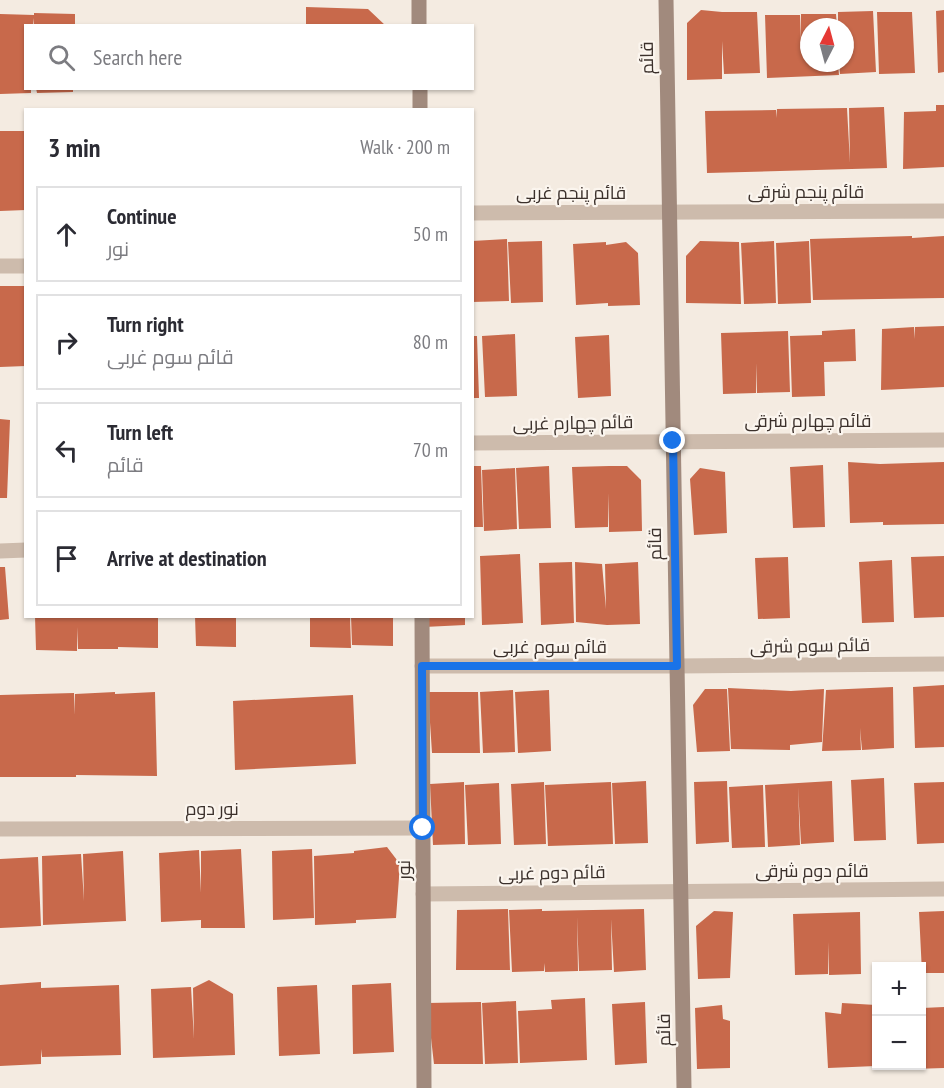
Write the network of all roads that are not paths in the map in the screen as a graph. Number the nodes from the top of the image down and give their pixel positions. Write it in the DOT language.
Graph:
graph roads {
  1 [pos="419,0"];
  2 [pos="666,0"];
  3 [pos="420,24"];
  4 [pos="420,90"];
  5 [pos="420,108"];
  6 [pos="944,211"];
  7 [pos="474,213"];
  8 [pos="669,213"];
  9 [pos="0,266"];
  10 [pos="24,266"];
  11 [pos="944,440"];
  12 [pos="673,441"];
  13 [pos="474,443"];
  14 [pos="24,550"];
  15 [pos="0,551"];
  16 [pos="422,618"];
  17 [pos="944,664"];
  18 [pos="422,666"];
  19 [pos="677,666"];
  20 [pos="423,828"];
  21 [pos="0,829"];
  22 [pos="944,890"];
  23 [pos="681,891"];
  24 [pos="423,894"];
  25 [pos="424,1088"];
  26 [pos="684,1088"];
  1 -- 3 [label="street"];
  2 -- 8 [label="street, قائم"];
  4 -- 5 [label="street"];
  6 -- 8 [label="street, قائم پنجم شرقی"];
  7 -- 8 [label="street, قائم پنجم غربی"];
  8 -- 12 [label="street, قائم"];
  9 -- 10 [label="street"];
  11 -- 12 [label="street, قائم چهارم شرقی"];
  12 -- 13 [label="street, قائم چهارم غربی"];
  12 -- 19 [label="street, قائم"];
  14 -- 15 [label="street"];
  16 -- 18 [label="street, نور"];
  17 -- 19 [label="street, قائم سوم شرقی"];
  18 -- 19 [label="street, قائم سوم غربی"];
  18 -- 20 [label="street, نور"];
  19 -- 23 [label="street, قائم"];
  20 -- 21 [label="street, نور دوم"];
  20 -- 24 [label="street, نور"];
  22 -- 23 [label="street, قائم دوم شرقی"];
  23 -- 24 [label="street, قائم دوم غربی"];
  23 -- 26 [label="street, قائم"];
  24 -- 25 [label="street, نور"];
}
